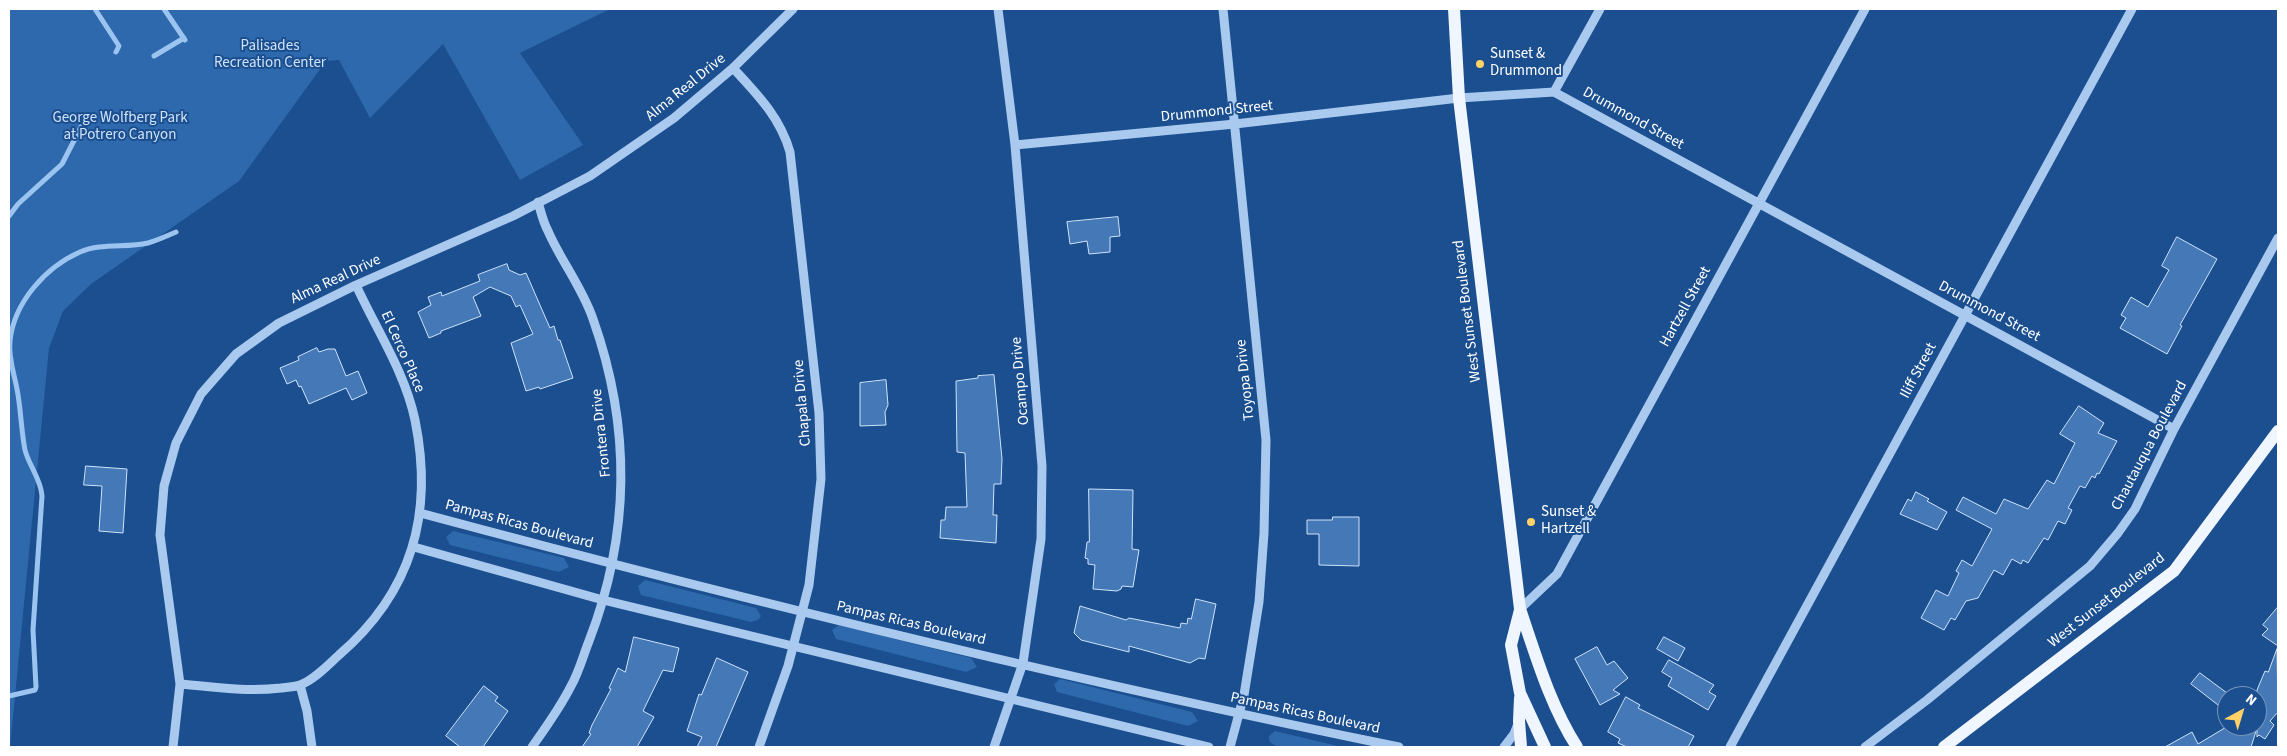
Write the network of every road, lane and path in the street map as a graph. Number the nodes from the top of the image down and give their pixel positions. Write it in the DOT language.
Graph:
graph roads {
  1 [pos="793,9"];
  2 [pos="998,9"];
  3 [pos="1223,9"];
  4 [pos="1454,9"];
  5 [pos="1600,9"];
  6 [pos="1866,9"];
  7 [pos="2132,9"];
  8 [pos="734,68"];
  9 [pos="1554,92"];
  10 [pos="1459,98"];
  11 [pos="1235,124"];
  12 [pos="1016,145"];
  13 [pos="538,202"];
  14 [pos="1758,204"];
  15 [pos="2278,238"];
  16 [pos="356,285"];
  17 [pos="1964,315"];
  18 [pos="2174,429"];
  19 [pos="2278,431"];
  20 [pos="420,513"];
  21 [pos="414,548"];
  22 [pos="613,564"];
  23 [pos="603,600"];
  24 [pos="1520,609"];
  25 [pos="802,613"];
  26 [pos="793,646"];
  27 [pos="1023,663"];
  28 [pos="180,684"];
  29 [pos="300,685"];
  30 [pos="1520,693"];
  31 [pos="1011,698"];
  32 [pos="1239,715"];
  33 [pos="1518,721"];
  34 [pos="173,747"];
  35 [pos="312,747"];
  36 [pos="532,747"];
  37 [pos="759,747"];
  38 [pos="994,747"];
  39 [pos="1209,747"];
  40 [pos="1230,747"];
  41 [pos="1399,747"];
  42 [pos="1504,747"];
  43 [pos="1521,747"];
  44 [pos="1545,747"];
  45 [pos="1577,747"];
  46 [pos="1730,747"];
  47 [pos="1865,747"];
  48 [pos="1946,747"];
  1 -- 8 [label="street, Alma Real Drive"];
  2 -- 12 [label="street, Ocampo Drive"];
  3 -- 11 [label="street, Toyopa Drive"];
  4 -- 10 [label="main road, West Sunset Boulevard"];
  5 -- 9 [label="street"];
  6 -- 14 [label="street, Hartzell Street"];
  7 -- 17 [label="street, Iliff Street"];
  8 -- 13 [label="street, Alma Real Drive"];
  8 -- 25 [label="street, Chapala Drive"];
  9 -- 10 [label="street, Drummond Street"];
  9 -- 14 [label="street, Drummond Street"];
  10 -- 11 [label="street, Drummond Street"];
  10 -- 24 [label="main road, West Sunset Boulevard"];
  11 -- 12 [label="street, Drummond Street"];
  11 -- 32 [label="street, Toyopa Drive"];
  12 -- 27 [label="street, Ocampo Drive"];
  13 -- 16 [label="street, Alma Real Drive"];
  13 -- 22 [label="street, Frontera Drive"];
  14 -- 17 [label="street, Drummond Street"];
  14 -- 24 [label="street, Hartzell Street"];
  15 -- 18 [label="street, Chautauqua Boulevard"];
  16 -- 20 [label="street, El Cerco Place"];
  16 -- 28 [label="street, Alma Real Drive"];
  17 -- 18 [label="street, Drummond Street"];
  17 -- 46 [label="street, Iliff Street"];
  18 -- 47 [label="street, Chautauqua Boulevard"];
  19 -- 48 [label="main road, West Sunset Boulevard"];
  20 -- 21 [label="street, El Cerco Place"];
  20 -- 22 [label="street, Pampas Ricas Boulevard"];
  21 -- 23 [label="street"];
  21 -- 29 [label="street, El Cerco Place"];
  22 -- 23 [label="street, Frontera Drive"];
  22 -- 25 [label="street, Pampas Ricas Boulevard"];
  23 -- 26 [label="street"];
  23 -- 36 [label="street, Frontera Drive"];
  24 -- 30 [label="main road, West Sunset Boulevard"];
  24 -- 45 [label="main road, West Sunset Boulevard"];
  25 -- 26 [label="street, Chapala Drive"];
  25 -- 27 [label="street, Pampas Ricas Boulevard"];
  26 -- 31 [label="street"];
  26 -- 37 [label="street, Chapala Drive"];
  27 -- 31 [label="street, Ocampo Drive"];
  27 -- 32 [label="street, Pampas Ricas Boulevard"];
  28 -- 29 [label="street, El Cerco Place"];
  28 -- 34 [label="street, Alma Real Drive"];
  29 -- 35 [label="street"];
  30 -- 33 [label="main road"];
  30 -- 44 [label="main road, West Sunset Boulevard"];
  31 -- 38 [label="street, Ocampo Drive"];
  31 -- 39 [label="street"];
  32 -- 40 [label="street, Toyopa Drive"];
  32 -- 41 [label="street, Pampas Ricas Boulevard"];
  33 -- 42 [label="street"];
  33 -- 43 [label="main road"];
}
